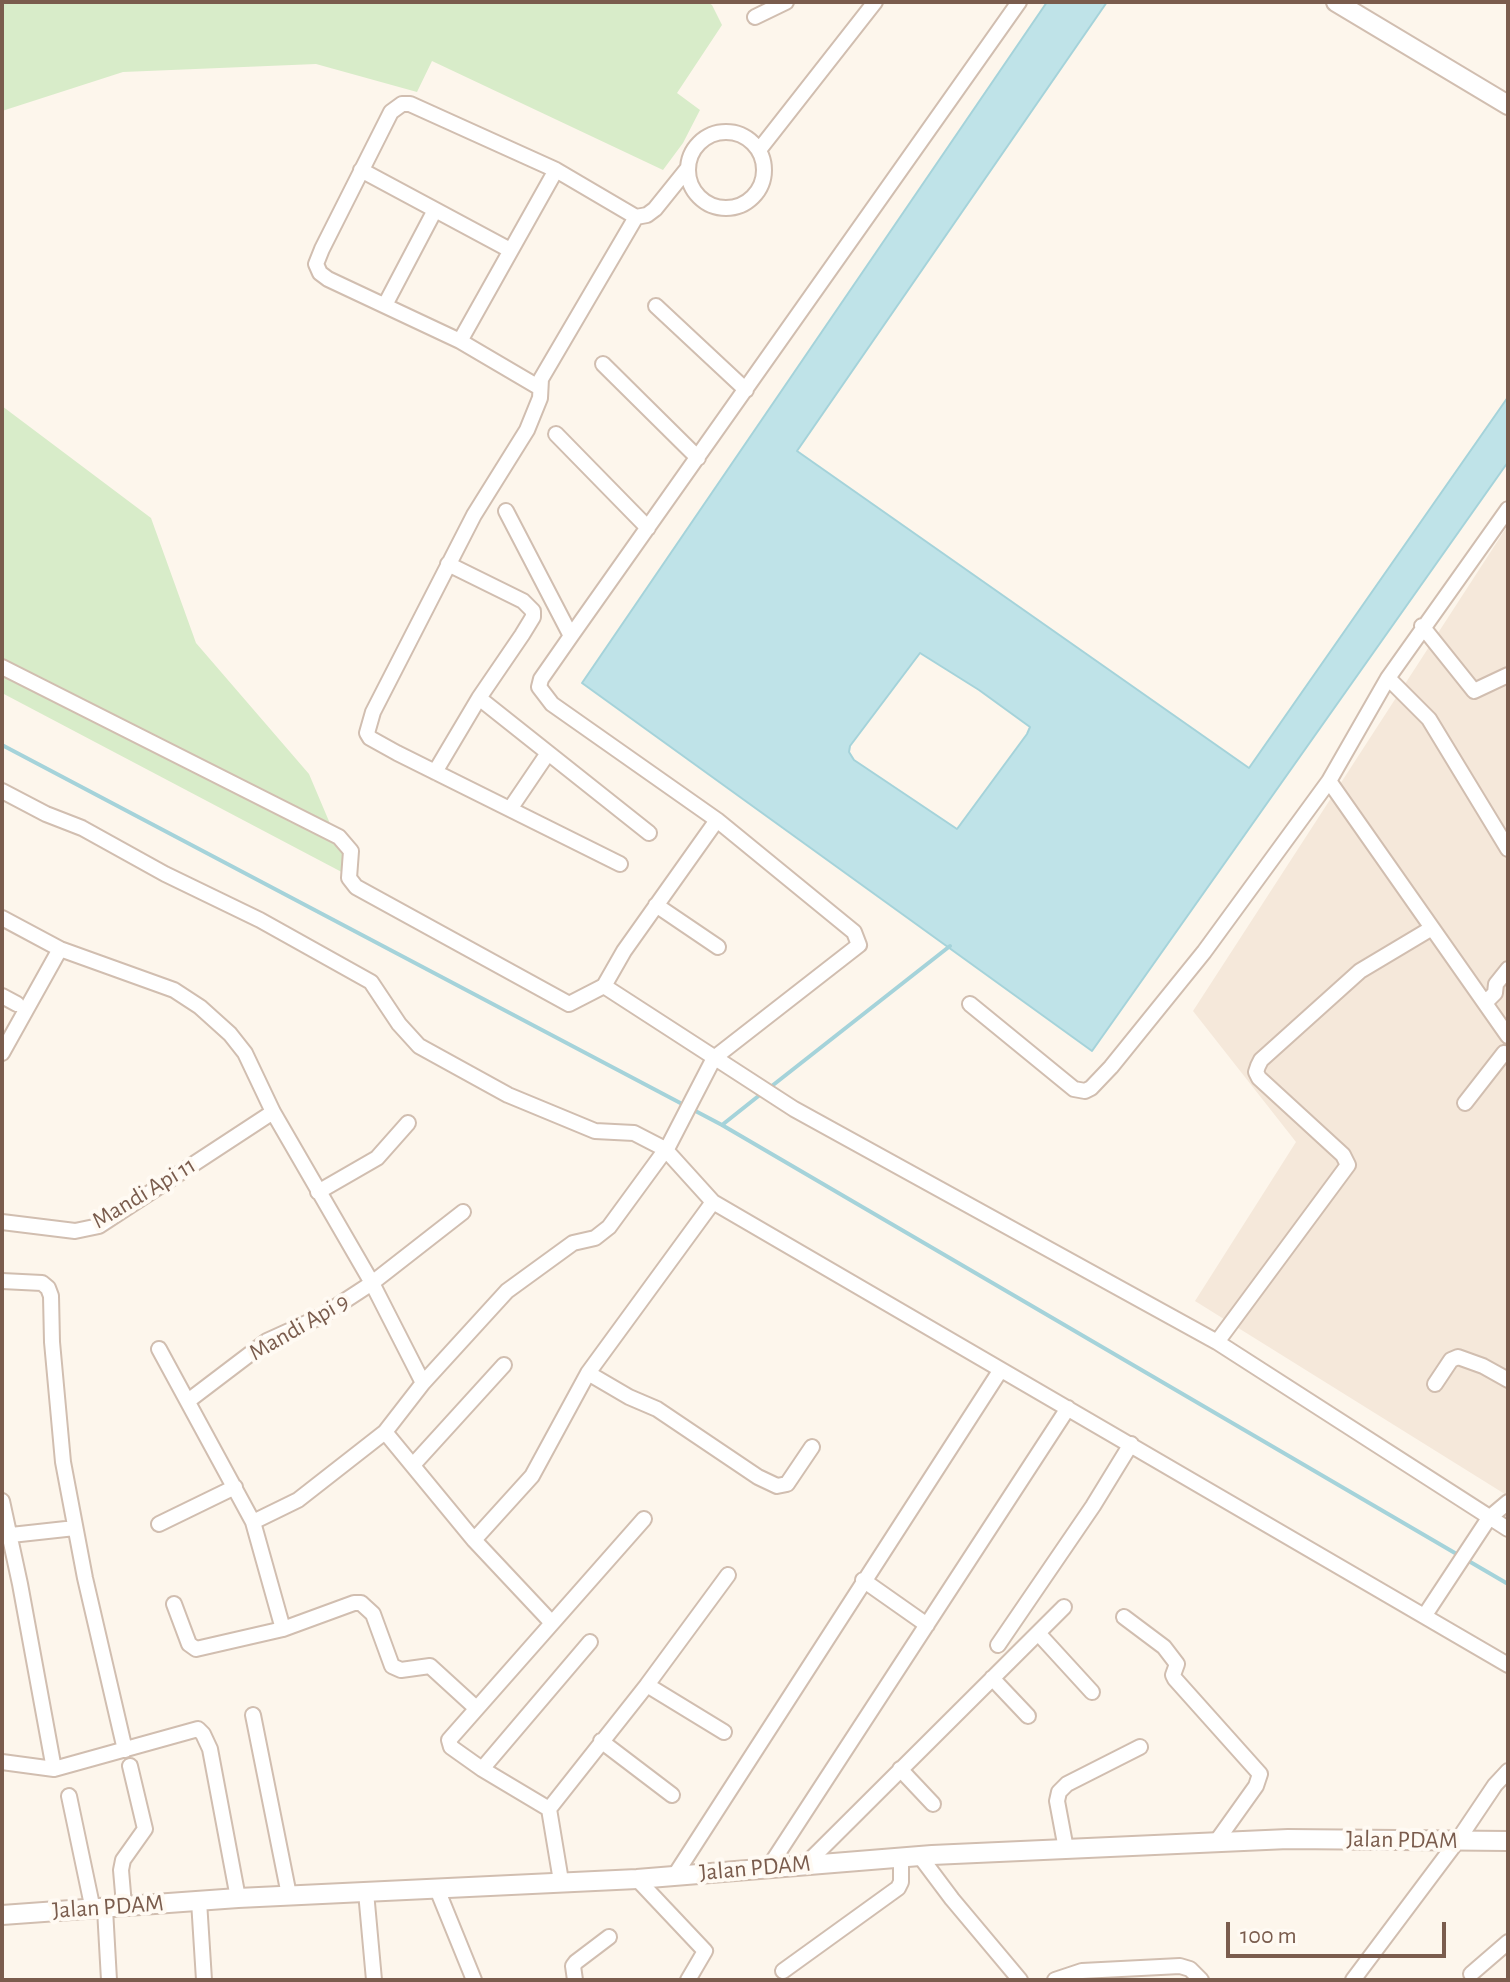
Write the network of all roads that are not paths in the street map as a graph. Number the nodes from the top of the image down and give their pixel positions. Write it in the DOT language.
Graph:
graph roads {
  1 [pos="786,2"];
  2 [pos="875,2"];
  3 [pos="1019,2"];
  4 [pos="1336,2"];
  5 [pos="755,17"];
  6 [pos="1508,105"];
  7 [pos="759,150"];
  8 [pos="688,168"];
  9 [pos="361,170"];
  10 [pos="556,170"];
  11 [pos="435,210"];
  12 [pos="636,217"];
  13 [pos="510,250"];
  14 [pos="385,305"];
  15 [pos="656,306"];
  16 [pos="460,341"];
  17 [pos="603,364"];
  18 [pos="540,388"];
  19 [pos="746,390"];
  20 [pos="556,434"];
  21 [pos="698,458"];
  22 [pos="1508,509"];
  23 [pos="506,511"];
  24 [pos="648,528"];
  25 [pos="448,564"];
  26 [pos="1422,626"];
  27 [pos="571,636"];
  28 [pos="2,667"];
  29 [pos="1508,675"];
  30 [pos="1388,678"];
  31 [pos="479,698"];
  32 [pos="548,753"];
  33 [pos="435,772"];
  34 [pos="1329,781"];
  35 [pos="2,791"];
  36 [pos="510,809"];
  37 [pos="717,820"];
  38 [pos="649,833"];
  39 [pos="1508,849"];
  40 [pos="620,864"];
  41 [pos="656,905"];
  42 [pos="2,918"];
  43 [pos="1432,928"];
  44 [pos="718,947"];
  45 [pos="60,949"];
  46 [pos="1508,969"];
  47 [pos="604,986"];
  48 [pos="2,996"];
  49 [pos="1485,1003"];
  50 [pos="17,1004"];
  51 [pos="970,1004"];
  52 [pos="1508,1036"];
  53 [pos="1507,1052"];
  54 [pos="2,1053"];
  55 [pos="712,1065"];
  56 [pos="1465,1103"];
  57 [pos="273,1112"];
  58 [pos="408,1123"];
  59 [pos="667,1147"];
  60 [pos="318,1192"];
  61 [pos="713,1202"];
  62 [pos="463,1212"];
  63 [pos="2,1222"];
  64 [pos="2,1281"];
  65 [pos="372,1283"];
  66 [pos="1217,1342"];
  67 [pos="159,1349"];
  68 [pos="504,1365"];
  69 [pos="1000,1371"];
  70 [pos="588,1373"];
  71 [pos="1508,1380"];
  72 [pos="423,1383"];
  73 [pos="1435,1384"];
  74 [pos="188,1401"];
  75 [pos="1068,1408"];
  76 [pos="385,1432"];
  77 [pos="1131,1444"];
  78 [pos="812,1447"];
  79 [pos="413,1465"];
  80 [pos="235,1487"];
  81 [pos="2,1501"];
  82 [pos="1508,1502"];
  83 [pos="1489,1518"];
  84 [pos="644,1519"];
  85 [pos="253,1522"];
  86 [pos="159,1524"];
  87 [pos="75,1528"];
  88 [pos="1508,1529"];
  89 [pos="6,1535"];
  90 [pos="474,1540"];
  91 [pos="728,1575"];
  92 [pos="863,1580"];
  93 [pos="174,1604"];
  94 [pos="1064,1607"];
  95 [pos="1425,1615"];
  96 [pos="1124,1617"];
  97 [pos="552,1623"];
  98 [pos="927,1625"];
  99 [pos="283,1629"];
  100 [pos="1038,1633"];
  101 [pos="590,1642"];
  102 [pos="998,1645"];
  103 [pos="1508,1665"];
  104 [pos="992,1678"];
  105 [pos="647,1685"];
  106 [pos="1092,1692"];
  107 [pos="476,1708"];
  108 [pos="253,1715"];
  109 [pos="1028,1716"];
  110 [pos="724,1732"];
  111 [pos="601,1741"];
  112 [pos="1140,1747"];
  113 [pos="125,1750"];
  114 [pos="2,1762"];
  115 [pos="130,1766"];
  116 [pos="54,1769"];
  117 [pos="482,1769"];
  118 [pos="900,1769"];
  119 [pos="1508,1771"];
  120 [pos="672,1795"];
  121 [pos="69,1796"];
  122 [pos="933,1804"];
  123 [pos="549,1809"];
  124 [pos="1458,1840"];
  125 [pos="1508,1841"];
  126 [pos="1216,1842"];
  127 [pos="1066,1849"];
  128 [pos="910,1856"];
  129 [pos="807,1863"];
  130 [pos="769,1867"];
  131 [pos="675,1875"];
  132 [pos="637,1879"];
  133 [pos="561,1881"];
  134 [pos="437,1889"];
  135 [pos="366,1892"];
  136 [pos="289,1895"];
  137 [pos="238,1898"];
  138 [pos="199,1901"];
  139 [pos="124,1905"];
  140 [pos="99,1910"];
  141 [pos="2,1915"];
  142 [pos="609,1937"];
  143 [pos="1508,1942"];
  144 [pos="783,1971"];
  145 [pos="1471,1974"];
  146 [pos="695,1977"];
  147 [pos="109,1980"];
  148 [pos="204,1980"];
  149 [pos="374,1980"];
  150 [pos="474,1980"];
  151 [pos="575,1980"];
  152 [pos="1020,1980"];
  153 [pos="1055,1980"];
  154 [pos="1201,1980"];
  155 [pos="1353,1980"];
  1 -- 5 [label="street"];
  2 -- 7 [label="street"];
  3 -- 19 [label="street"];
  4 -- 6 [label="street"];
  7 -- 8 [label="street"];
  7 -- 8 [label="street"];
  8 -- 12 [label="street"];
  9 -- 10 [label="street"];
  9 -- 11 [label="street"];
  9 -- 14 [label="street"];
  10 -- 12 [label="street"];
  10 -- 13 [label="street"];
  11 -- 13 [label="street"];
  11 -- 14 [label="street"];
  12 -- 18 [label="street"];
  13 -- 16 [label="street"];
  14 -- 16 [label="street"];
  15 -- 19 [label="street"];
  16 -- 18 [label="street"];
  17 -- 21 [label="street"];
  18 -- 25 [label="street"];
  19 -- 21 [label="street"];
  20 -- 24 [label="street"];
  21 -- 24 [label="street"];
  22 -- 26 [label="street"];
  23 -- 27 [label="street"];
  24 -- 27 [label="street"];
  25 -- 31 [label="street"];
  25 -- 33 [label="street"];
  26 -- 29 [label="street"];
  26 -- 30 [label="street"];
  27 -- 37 [label="street"];
  28 -- 47 [label="street"];
  30 -- 34 [label="street"];
  30 -- 39 [label="street"];
  31 -- 32 [label="street"];
  31 -- 33 [label="street"];
  32 -- 36 [label="street"];
  32 -- 38 [label="street"];
  33 -- 36 [label="street"];
  34 -- 43 [label="street"];
  34 -- 51 [label="street"];
  35 -- 59 [label="street"];
  36 -- 40 [label="street"];
  37 -- 41 [label="street"];
  37 -- 55 [label="street"];
  41 -- 44 [label="street"];
  41 -- 47 [label="street"];
  42 -- 45 [label="street"];
  43 -- 49 [label="street"];
  43 -- 66 [label="street"];
  45 -- 54 [label="street"];
  45 -- 57 [label="street"];
  46 -- 49 [label="street"];
  47 -- 55 [label="street"];
  48 -- 50 [label="street"];
  49 -- 52 [label="street"];
  53 -- 56 [label="street"];
  55 -- 59 [label="street"];
  55 -- 66 [label="street"];
  57 -- 60 [label="street"];
  57 -- 63 [label="street, Mandi Api 11"];
  58 -- 60 [label="street"];
  59 -- 61 [label="street"];
  59 -- 72 [label="street"];
  60 -- 65 [label="street"];
  61 -- 69 [label="street"];
  61 -- 70 [label="street"];
  62 -- 65 [label="street, Mandi Api 9"];
  64 -- 87 [label="street"];
  65 -- 72 [label="street"];
  65 -- 74 [label="street, Mandi Api 9"];
  66 -- 83 [label="street"];
  67 -- 74 [label="street"];
  68 -- 79 [label="street"];
  69 -- 75 [label="street"];
  69 -- 92 [label="street"];
  70 -- 78 [label="street"];
  70 -- 90 [label="street"];
  71 -- 73 [label="street"];
  72 -- 76 [label="street"];
  74 -- 80 [label="street"];
  75 -- 77 [label="street"];
  75 -- 98 [label="street"];
  76 -- 79 [label="street"];
  76 -- 85 [label="street"];
  77 -- 95 [label="street"];
  77 -- 102 [label="street"];
  79 -- 90 [label="street"];
  80 -- 85 [label="street"];
  80 -- 86 [label="street"];
  81 -- 89 [label="street"];
  82 -- 83 [label="street"];
  83 -- 88 [label="street"];
  83 -- 95 [label="street"];
  84 -- 97 [label="street"];
  85 -- 99 [label="street"];
  87 -- 89 [label="street"];
  87 -- 113 [label="street"];
  89 -- 116 [label="street"];
  90 -- 97 [label="street"];
  91 -- 105 [label="street"];
  92 -- 98 [label="street"];
  92 -- 131 [label="street"];
  93 -- 99 [label="street"];
  94 -- 100 [label="street"];
  95 -- 103 [label="street"];
  96 -- 126 [label="street"];
  97 -- 107 [label="street"];
  98 -- 130 [label="street"];
  99 -- 107 [label="street"];
  100 -- 104 [label="street"];
  100 -- 106 [label="street"];
  101 -- 117 [label="street"];
  104 -- 109 [label="street"];
  104 -- 118 [label="street"];
  105 -- 110 [label="street"];
  105 -- 111 [label="street"];
  107 -- 117 [label="street"];
  108 -- 136 [label="street"];
  111 -- 120 [label="street"];
  111 -- 123 [label="street"];
  112 -- 127 [label="street"];
  113 -- 116 [label="street"];
  113 -- 137 [label="street"];
  114 -- 116 [label="street"];
  115 -- 139 [label="street"];
  117 -- 123 [label="street"];
  118 -- 122 [label="street"];
  118 -- 129 [label="street"];
  119 -- 124 [label="street"];
  121 -- 140 [label="street"];
  123 -- 133 [label="street"];
  124 -- 125 [label="street, Jalan PDAM"];
  124 -- 126 [label="street, Jalan PDAM"];
  124 -- 155 [label="street"];
  126 -- 127 [label="street, Jalan PDAM"];
  127 -- 128 [label="street, Jalan PDAM"];
  128 -- 129 [label="street, Jalan PDAM"];
  128 -- 144 [label="street"];
  128 -- 152 [label="street"];
  129 -- 130 [label="street, Jalan PDAM"];
  130 -- 131 [label="street, Jalan PDAM"];
  131 -- 132 [label="street, Jalan PDAM"];
  132 -- 133 [label="street, Jalan PDAM"];
  132 -- 146 [label="street"];
  133 -- 134 [label="street, Jalan PDAM"];
  134 -- 135 [label="street, Jalan PDAM"];
  134 -- 150 [label="street"];
  135 -- 136 [label="street, Jalan PDAM"];
  135 -- 149 [label="street"];
  136 -- 137 [label="street, Jalan PDAM"];
  137 -- 138 [label="street, Jalan PDAM"];
  138 -- 139 [label="street, Jalan PDAM"];
  138 -- 148 [label="street"];
  139 -- 140 [label="street, Jalan PDAM"];
  140 -- 141 [label="street, Jalan PDAM"];
  140 -- 147 [label="street"];
  142 -- 151 [label="street"];
  143 -- 145 [label="street"];
  153 -- 154 [label="street"];
}
